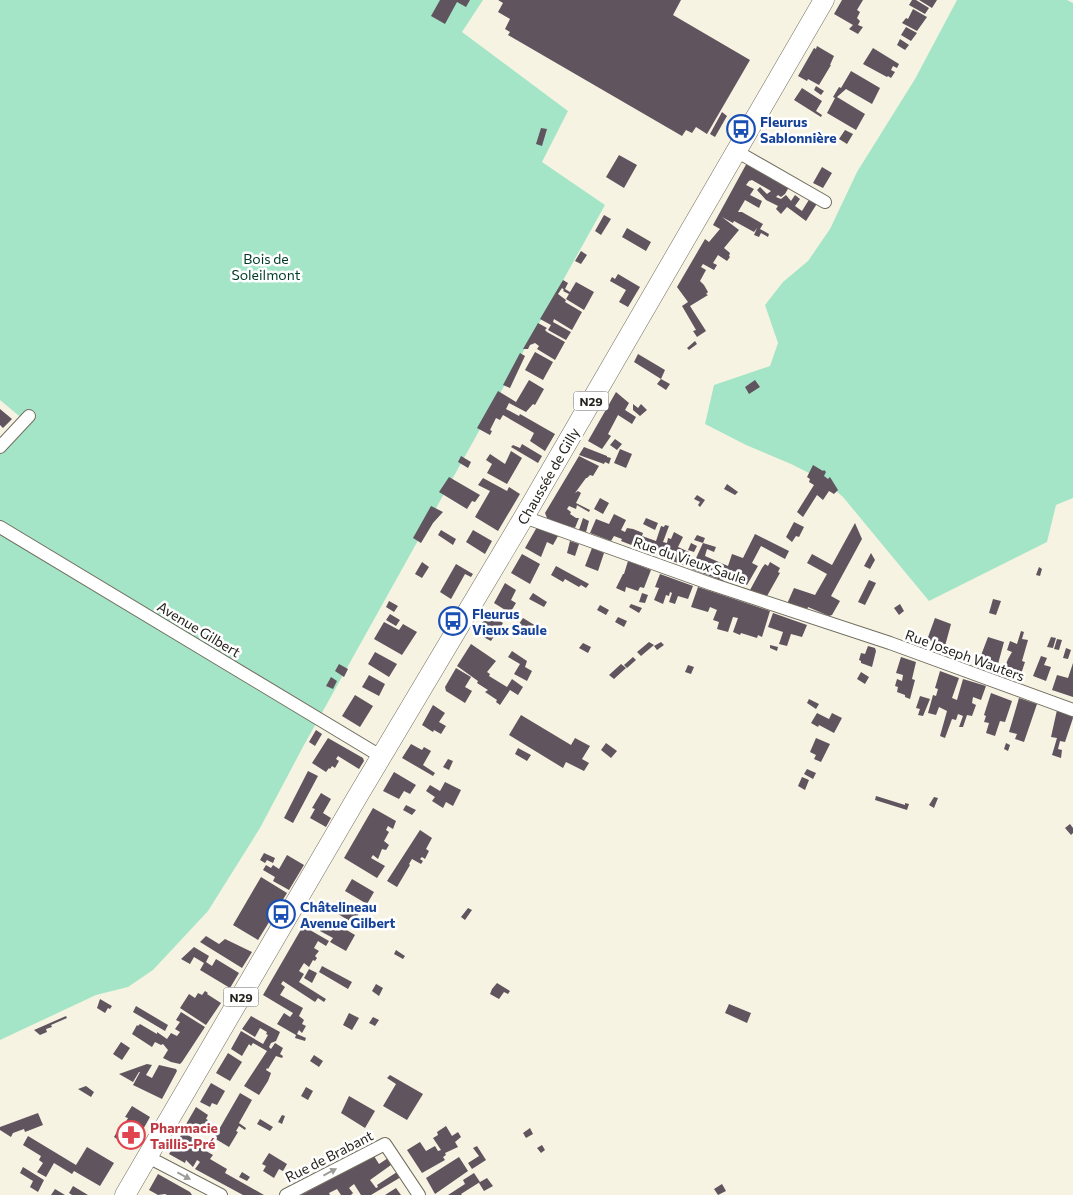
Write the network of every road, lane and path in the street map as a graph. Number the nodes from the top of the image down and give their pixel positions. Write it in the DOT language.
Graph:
graph roads {
  1 [pos="824,0"];
  2 [pos="736,151"];
  3 [pos="825,202"];
  4 [pos="29,416"];
  5 [pos="0,447"];
  6 [pos="524,517"];
  7 [pos="0,527"];
  8 [pos="846,630"];
  9 [pos="1073,710"];
  10 [pos="382,757"];
  11 [pos="148,1157"];
  12 [pos="125,1195"];
  13 [pos="221,1195"];
  14 [pos="286,1195"];
  15 [pos="419,1195"];
  1 -- 2 [label="main road, Chaussée de Gilly / N29"];
  2 -- 3 [label="street"];
  2 -- 6 [label="main road, Chaussée de Gilly / N29"];
  4 -- 5 [label="street"];
  6 -- 8 [label="street, Rue du Vieux Saule"];
  6 -- 10 [label="main road, Chaussée de Gilly / N29"];
  7 -- 10 [label="street, Avenue Gilbert"];
  8 -- 9 [label="street, Rue Joseph Wauters"];
  10 -- 11 [label="main road, Chaussée de Gilly / N29"];
  11 -- 12 [label="main road, N29"];
  11 -- 13 [label="street, one-way"];
  14 -- 15 [label="street, Rue de Brabant, one-way"];
}
